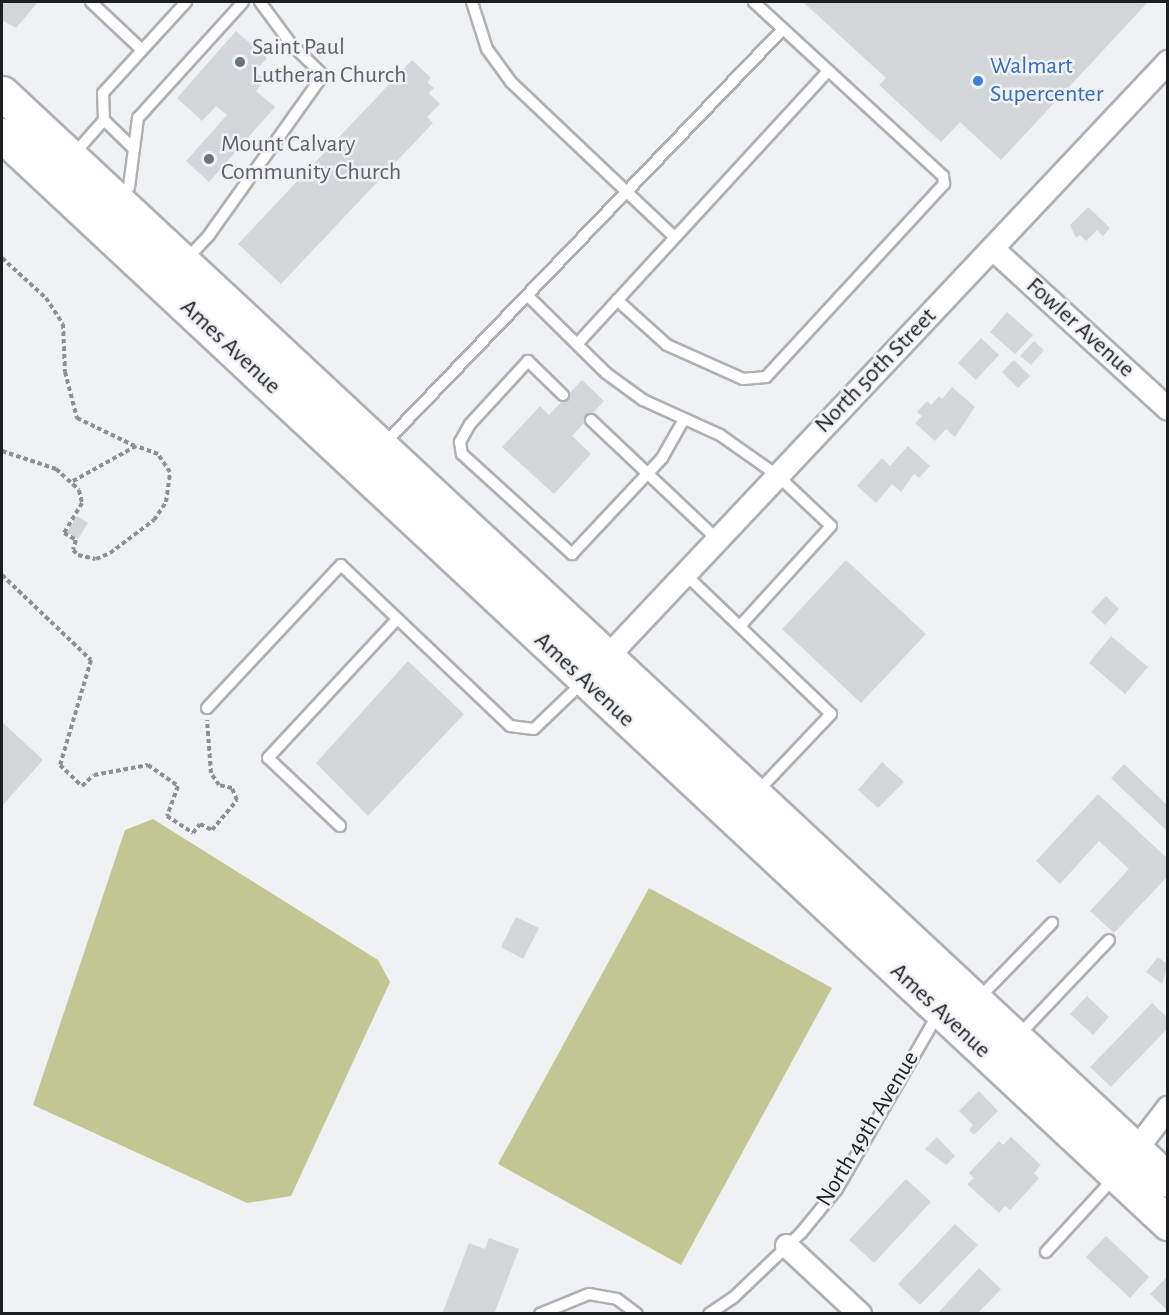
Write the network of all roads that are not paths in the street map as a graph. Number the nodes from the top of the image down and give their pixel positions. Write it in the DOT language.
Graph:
graph roads {
  1 [pos="91,2"];
  2 [pos="170,2"];
  3 [pos="243,2"];
  4 [pos="260,2"];
  5 [pos="472,2"];
  6 [pos="754,2"];
  7 [pos="182,6"];
  8 [pos="783,29"];
  9 [pos="142,50"];
  10 [pos="1167,62"];
  11 [pos="828,71"];
  12 [pos="2,93"];
  13 [pos="104,120"];
  14 [pos="2,135"];
  15 [pos="133,148"];
  16 [pos="75,178"];
  17 [pos="627,192"];
  18 [pos="118,200"];
  19 [pos="673,236"];
  20 [pos="993,249"];
  21 [pos="185,261"];
  22 [pos="529,297"];
  23 [pos="616,300"];
  24 [pos="578,344"];
  25 [pos="563,395"];
  26 [pos="1167,409"];
  27 [pos="591,420"];
  28 [pos="683,421"];
  29 [pos="372,457"];
  30 [pos="647,474"];
  31 [pos="777,475"];
  32 [pos="717,539"];
  33 [pos="685,574"];
  34 [pos="398,618"];
  35 [pos="740,627"];
  36 [pos="608,658"];
  37 [pos="584,681"];
  38 [pos="207,708"];
  39 [pos="754,794"];
  40 [pos="340,826"];
  41 [pos="1052,923"];
  42 [pos="1108,940"];
  43 [pos="976,1000"];
  44 [pos="939,1011"];
  45 [pos="1016,1038"];
  46 [pos="1167,1108"];
  47 [pos="1135,1149"];
  48 [pos="1116,1175"];
  49 [pos="1167,1180"];
  50 [pos="1167,1223"];
  51 [pos="787,1246"];
  52 [pos="1046,1252"];
  53 [pos="540,1314"];
  54 [pos="637,1314"];
  55 [pos="709,1314"];
  56 [pos="860,1314"];
  1 -- 9 [label="lane"];
  2 -- 7 [label="lane"];
  3 -- 15 [label="lane"];
  4 -- 21 [label="lane"];
  5 -- 17 [label="lane"];
  6 -- 8 [label="lane"];
  7 -- 9 [label="lane"];
  8 -- 11 [label="lane"];
  8 -- 17 [label="lane"];
  9 -- 13 [label="lane"];
  10 -- 20 [label="street, North 50th Street"];
  11 -- 19 [label="lane"];
  11 -- 23 [label="lane"];
  12 -- 16 [label="main road, Ames Avenue"];
  13 -- 15 [label="lane"];
  13 -- 16 [label="lane"];
  14 -- 16 [label="main road, Ames Avenue"];
  15 -- 18 [label="lane"];
  16 -- 18 [label="main road, Ames Avenue"];
  16 -- 29 [label="main road, Ames Avenue"];
  17 -- 19 [label="lane"];
  17 -- 22 [label="lane"];
  18 -- 21 [label="main road, Ames Avenue"];
  19 -- 23 [label="lane"];
  20 -- 26 [label="street, Fowler Avenue"];
  20 -- 31 [label="street, North 50th Street"];
  21 -- 29 [label="main road, Ames Avenue"];
  22 -- 24 [label="lane"];
  22 -- 29 [label="lane"];
  23 -- 24 [label="lane"];
  24 -- 28 [label="lane"];
  25 -- 30 [label="lane"];
  27 -- 30 [label="lane"];
  28 -- 30 [label="lane"];
  28 -- 31 [label="lane"];
  29 -- 36 [label="main road, Ames Avenue"];
  29 -- 37 [label="main road, Ames Avenue"];
  30 -- 32 [label="lane"];
  31 -- 32 [label="street, North 50th Street"];
  31 -- 35 [label="lane"];
  32 -- 33 [label="street, North 50th Street"];
  33 -- 35 [label="lane"];
  33 -- 36 [label="street, North 50th Street"];
  34 -- 37 [label="lane"];
  34 -- 38 [label="lane"];
  34 -- 40 [label="lane"];
  35 -- 39 [label="lane"];
  36 -- 37 [label="street, North 50th Street"];
  36 -- 39 [label="main road, Ames Avenue"];
  37 -- 44 [label="main road, Ames Avenue"];
  39 -- 43 [label="main road, Ames Avenue"];
  41 -- 43 [label="lane"];
  42 -- 45 [label="lane"];
  43 -- 45 [label="main road, Ames Avenue"];
  44 -- 48 [label="main road, Ames Avenue"];
  44 -- 51 [label="lane, North 49th Avenue"];
  45 -- 47 [label="main road, Ames Avenue"];
  46 -- 47 [label="street"];
  47 -- 48 [label="street"];
  47 -- 49 [label="main road, Ames Avenue"];
  48 -- 50 [label="main road, Ames Avenue"];
  48 -- 52 [label="lane"];
  51 -- 55 [label="lane, North 49th Avenue"];
  51 -- 56 [label="street"];
  53 -- 54 [label="lane"];
}
